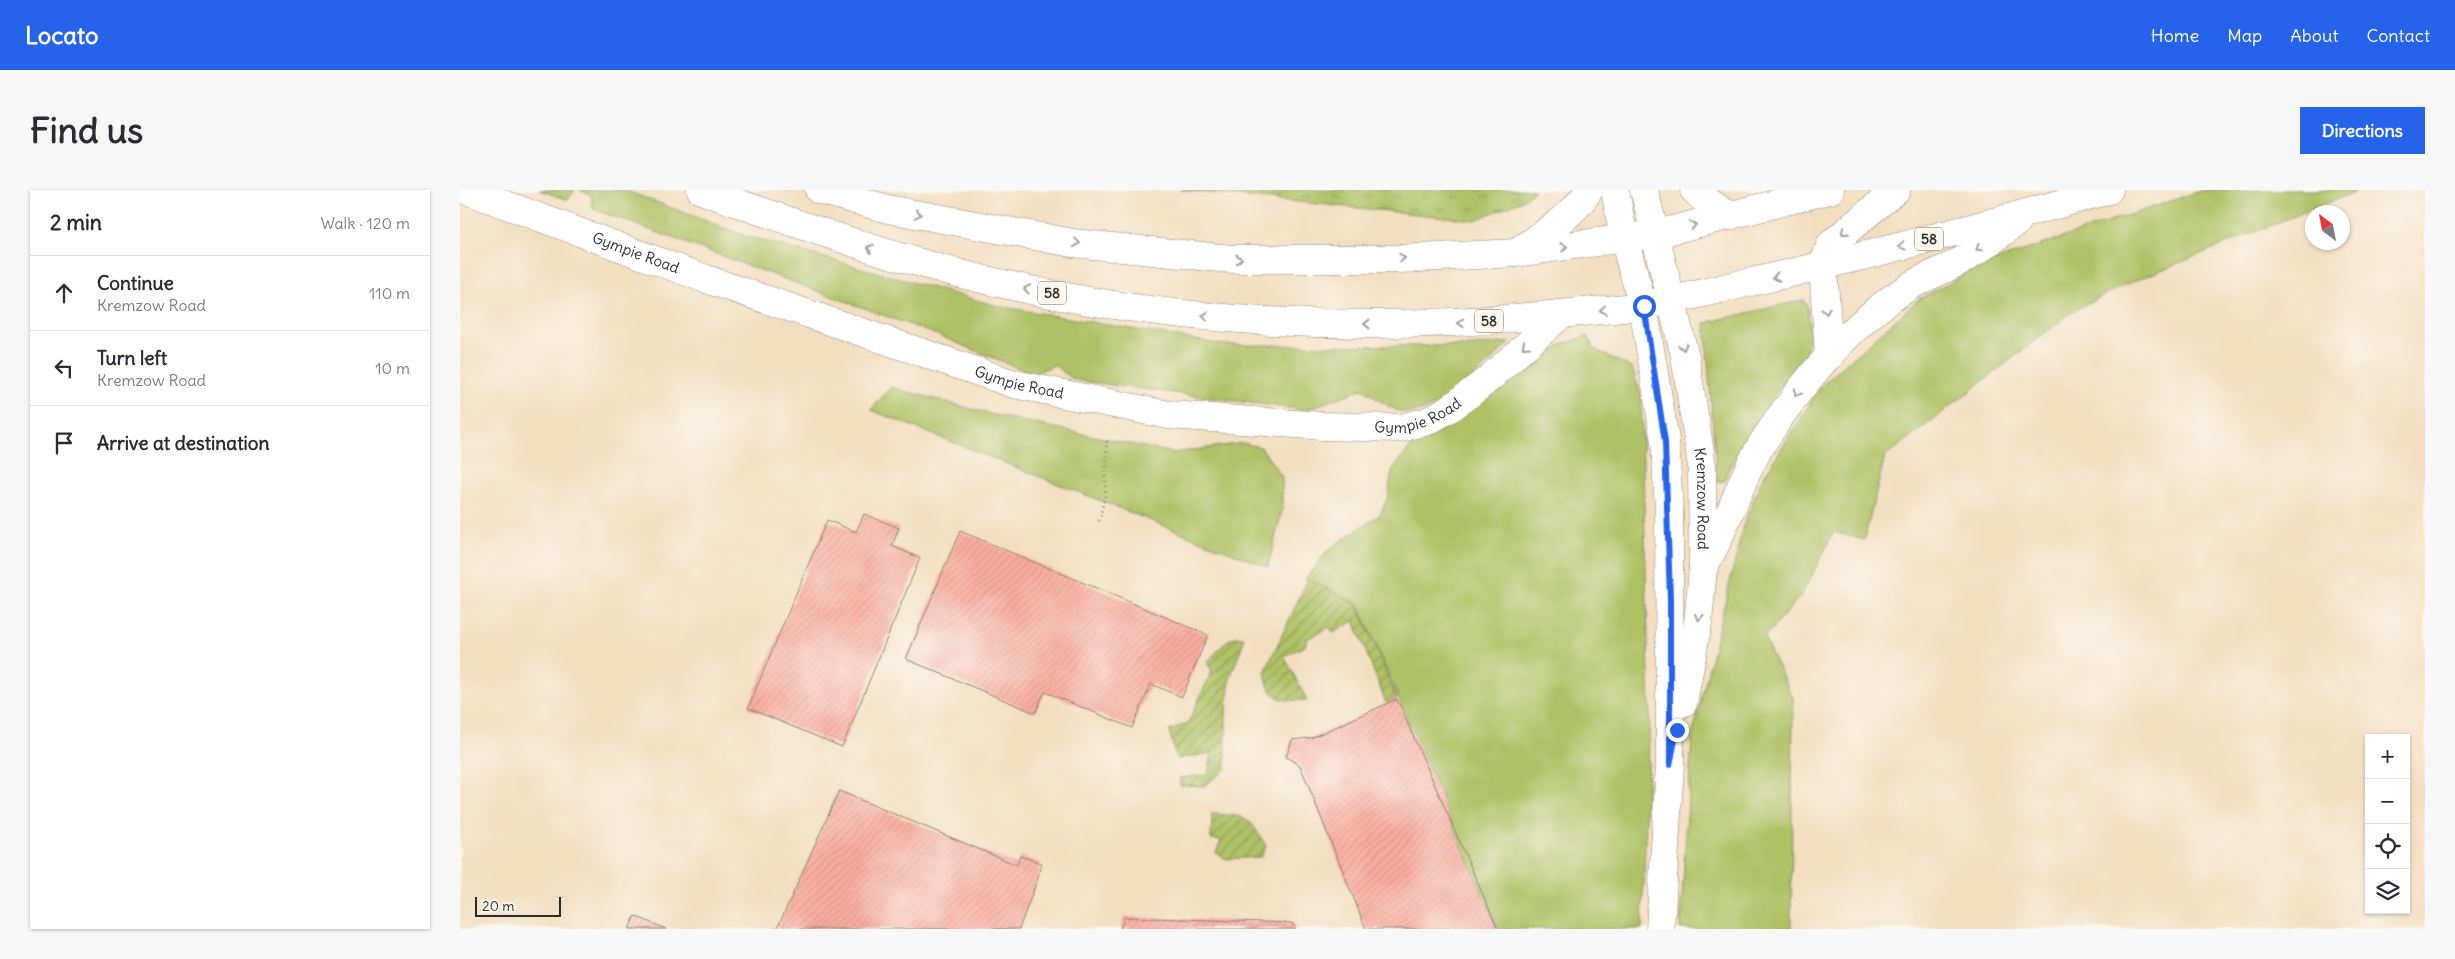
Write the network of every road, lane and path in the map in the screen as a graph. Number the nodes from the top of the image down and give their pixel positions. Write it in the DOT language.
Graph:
graph roads {
  1 [pos="466,190"];
  2 [pos="701,190"];
  3 [pos="819,190"];
  4 [pos="1589,190"];
  5 [pos="1615,190"];
  6 [pos="1644,190"];
  7 [pos="1694,190"];
  8 [pos="1830,190"];
  9 [pos="1896,190"];
  10 [pos="2109,190"];
  11 [pos="2034,211"];
  12 [pos="1730,216"];
  13 [pos="1656,234"];
  14 [pos="1624,239"];
  15 [pos="1516,253"];
  16 [pos="1823,266"];
  17 [pos="1673,299"];
  18 [pos="1644,306"];
  19 [pos="1562,314"];
  20 [pos="1829,356"];
  21 [pos="1107,439"];
  22 [pos="1099,521"];
  23 [pos="1702,568"];
  24 [pos="1670,765"];
  25 [pos="1660,929"];
  19 -- 1 [label="main road, Gympie Road, one-way"];
  19 -- 2 [label="main road, 58, one-way"];
  3 -- 15 [label="main road, one-way"];
  4 -- 15 [label="main road"];
  5 -- 14 [label="main road, Kremzow Road"];
  6 -- 13 [label="main road, Kremzow Road"];
  7 -- 12 [label="main road"];
  8 -- 12 [label="main road"];
  9 -- 16 [label="main road, one-way"];
  10 -- 11 [label="main road, 58"];
  11 -- 16 [label="main road, 58, one-way"];
  11 -- 20 [label="main road, one-way"];
  13 -- 12 [label="main road, one-way"];
  13 -- 14 [label="main road"];
  13 -- 17 [label="main road, Kremzow Road"];
  15 -- 14 [label="main road, one-way"];
  14 -- 18 [label="main road, Kremzow Road"];
  16 -- 17 [label="main road, 58, one-way"];
  16 -- 20 [label="main road, one-way"];
  17 -- 18 [label="main road, 58"];
  17 -- 23 [label="main road, Kremzow Road, one-way"];
  18 -- 19 [label="main road, 58, one-way"];
  18 -- 24 [label="main road, Kremzow Road"];
  20 -- 23 [label="main road, one-way"];
  21 -- 22 [label="path"];
  23 -- 24 [label="main road, Kremzow Road, one-way"];
  24 -- 25 [label="main road, Kremzow Road"];
}
